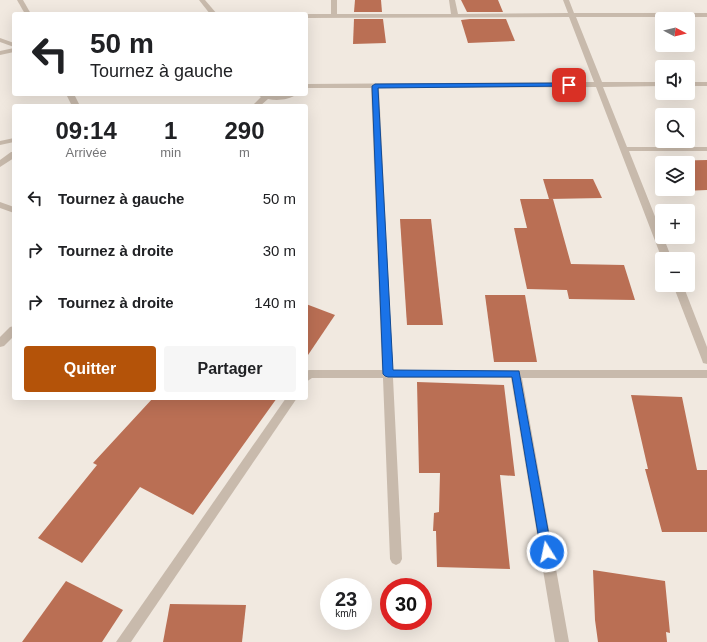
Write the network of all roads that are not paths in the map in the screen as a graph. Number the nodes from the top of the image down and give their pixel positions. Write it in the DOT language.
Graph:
graph roads {
  1 [pos="20,0"];
  2 [pos="202,0"];
  3 [pos="334,0"];
  4 [pos="452,0"];
  5 [pos="566,0"];
  6 [pos="27,12"];
  7 [pos="212,12"];
  8 [pos="572,15"];
  9 [pos="707,15"];
  10 [pos="308,16"];
  11 [pos="334,16"];
  12 [pos="455,16"];
  13 [pos="0,40"];
  14 [pos="12,44"];
  15 [pos="12,50"];
  16 [pos="0,53"];
  17 [pos="655,84"];
  18 [pos="695,84"];
  19 [pos="707,84"];
  20 [pos="599,85"];
  21 [pos="308,86"];
  22 [pos="375,86"];
  23 [pos="263,96"];
  24 [pos="286,96"];
  25 [pos="12,140"];
  26 [pos="0,143"];
  27 [pos="624,149"];
  28 [pos="707,149"];
  29 [pos="12,155"];
  30 [pos="0,164"];
  31 [pos="0,205"];
  32 [pos="12,209"];
  33 [pos="664,252"];
  34 [pos="681,292"];
  35 [pos="12,332"];
  36 [pos="0,343"];
  37 [pos="707,360"];
  38 [pos="388,374"];
  39 [pos="516,374"];
  40 [pos="707,374"];
  41 [pos="308,375"];
  42 [pos="291,400"];
  43 [pos="396,559"];
  44 [pos="123,642"];
  45 [pos="562,642"];
  1 -- 6 [label="street"];
  2 -- 7 [label="street"];
  3 -- 11 [label="street"];
  4 -- 12 [label="street"];
  5 -- 8 [label="street"];
  8 -- 9 [label="street"];
  8 -- 12 [label="street"];
  8 -- 20 [label="street"];
  10 -- 11 [label="street"];
  11 -- 12 [label="street"];
  13 -- 14 [label="street"];
  15 -- 16 [label="street"];
  17 -- 20 [label="street"];
  18 -- 19 [label="street"];
  20 -- 22 [label="street"];
  20 -- 27 [label="street"];
  21 -- 22 [label="street"];
  22 -- 38 [label="street"];
  23 -- 24 [label="street"];
  25 -- 26 [label="street"];
  27 -- 28 [label="street"];
  27 -- 33 [label="street"];
  29 -- 30 [label="street"];
  31 -- 32 [label="street"];
  34 -- 37 [label="street"];
  35 -- 36 [label="street"];
  38 -- 39 [label="street"];
  38 -- 41 [label="street"];
  38 -- 43 [label="street"];
  39 -- 40 [label="street"];
  39 -- 45 [label="street"];
  42 -- 44 [label="street"];
}
